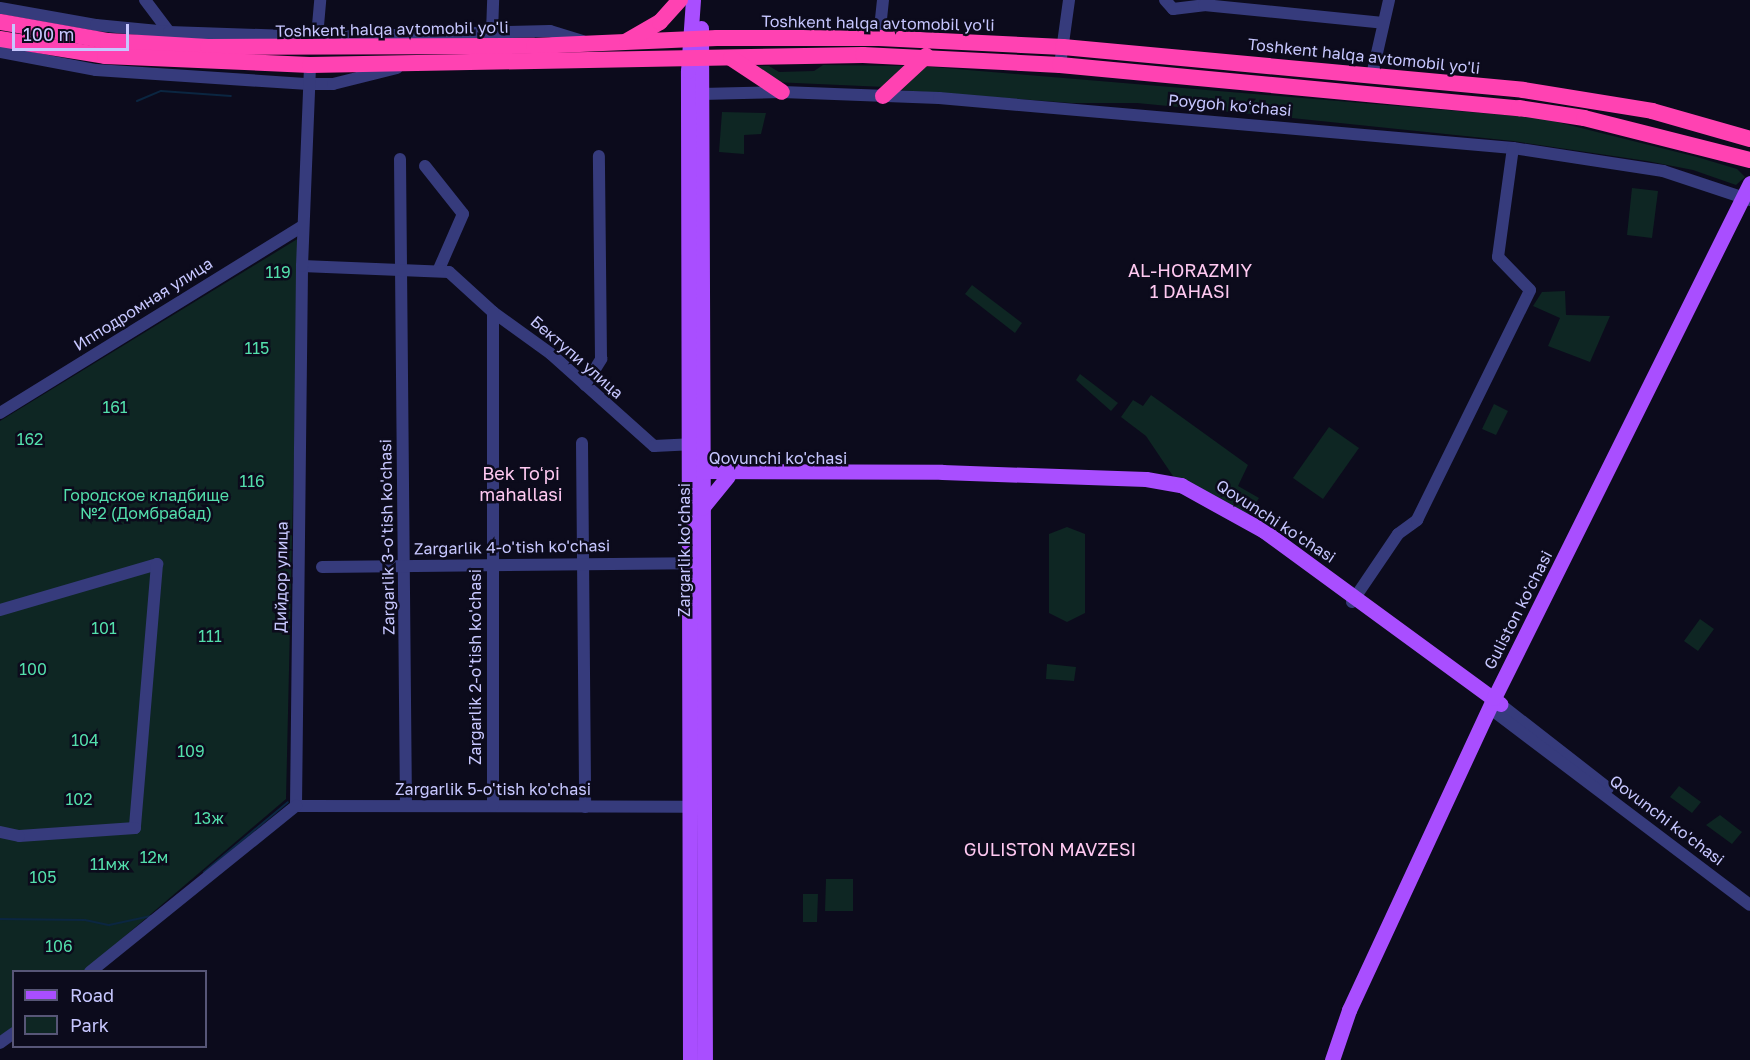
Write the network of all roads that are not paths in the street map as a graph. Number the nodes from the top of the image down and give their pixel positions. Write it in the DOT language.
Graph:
graph roads {
  1 [pos="145,0"];
  2 [pos="320,0"];
  3 [pos="493,0"];
  4 [pos="680,0"];
  5 [pos="693,0"];
  6 [pos="700,0"];
  7 [pos="883,0"];
  8 [pos="1069,0"];
  9 [pos="1165,0"];
  10 [pos="1389,0"];
  11 [pos="1219,3"];
  12 [pos="0,8"];
  13 [pos="0,22"];
  14 [pos="1383,24"];
  15 [pos="169,32"];
  16 [pos="492,33"];
  17 [pos="196,34"];
  18 [pos="19,35"];
  19 [pos="879,38"];
  20 [pos="0,39"];
  21 [pos="696,39"];
  22 [pos="622,43"];
  23 [pos="595,44"];
  24 [pos="534,46"];
  25 [pos="208,47"];
  26 [pos="1063,47"];
  27 [pos="312,50"];
  28 [pos="0,52"];
  29 [pos="927,56"];
  30 [pos="730,57"];
  31 [pos="694,58"];
  32 [pos="536,64"];
  33 [pos="1060,65"];
  34 [pos="405,66"];
  35 [pos="1371,75"];
  36 [pos="309,84"];
  37 [pos="782,92"];
  38 [pos="701,94"];
  39 [pos="883,96"];
  40 [pos="1589,99"];
  41 [pos="1584,118"];
  42 [pos="1750,139"];
  43 [pos="1514,148"];
  44 [pos="599,156"];
  45 [pos="400,159"];
  46 [pos="1750,160"];
  47 [pos="425,166"];
  48 [pos="1749,197"];
  49 [pos="303,226"];
  50 [pos="302,266"];
  51 [pos="439,269"];
  52 [pos="401,270"];
  53 [pos="493,312"];
  54 [pos="585,385"];
  55 [pos="0,413"];
  56 [pos="582,444"];
  57 [pos="695,444"];
  58 [pos="698,472"];
  59 [pos="728,476"];
  60 [pos="702,508"];
  61 [pos="696,563"];
  62 [pos="584,564"];
  63 [pos="491,566"];
  64 [pos="322,567"];
  65 [pos="404,567"];
  66 [pos="1354,599"];
  67 [pos="0,610"];
  68 [pos="1495,706"];
  69 [pos="406,805"];
  70 [pos="296,806"];
  71 [pos="493,806"];
  72 [pos="585,807"];
  73 [pos="697,807"];
  74 [pos="0,832"];
  75 [pos="697,880"];
  76 [pos="1750,895"];
  77 [pos="1750,905"];
  78 [pos="92,970"];
  79 [pos="690,1060"];
  80 [pos="705,1060"];
  81 [pos="1332,1060"];
  82 [pos="1340,1060"];
  1 -- 15 [label="street"];
  2 -- 27 [label="street, Дийдор улица"];
  3 -- 16 [label="street"];
  4 -- 22 [label="highway"];
  5 -- 21 [label="main road"];
  6 -- 21 [label="main road"];
  7 -- 19 [label="street"];
  8 -- 26 [label="street"];
  9 -- 11 [label="street"];
  10 -- 14 [label="street"];
  11 -- 14 [label="street"];
  12 -- 15 [label="street"];
  13 -- 18 [label="highway, Toshkent halqa avtomobil yo'li"];
  14 -- 35 [label="street"];
  15 -- 17 [label="street"];
  16 -- 23 [label="street"];
  16 -- 27 [label="street"];
  17 -- 25 [label="highway"];
  17 -- 27 [label="street"];
  18 -- 20 [label="highway, Toshkent halqa avtomobil yo'li"];
  18 -- 25 [label="highway, Toshkent halqa avtomobil yo'li"];
  18 -- 27 [label="highway, Toshkent halqa avtomobil yo'li"];
  19 -- 21 [label="highway, Toshkent halqa avtomobil yo'li"];
  19 -- 26 [label="highway, Toshkent halqa avtomobil yo'li"];
  21 -- 22 [label="highway, Toshkent halqa avtomobil yo'li"];
  21 -- 31 [label="main road, Zargarlik ko'chasi"];
  22 -- 23 [label="highway, Toshkent halqa avtomobil yo'li"];
  23 -- 24 [label="highway, Toshkent halqa avtomobil yo'li"];
  24 -- 27 [label="highway, Toshkent halqa avtomobil yo'li"];
  24 -- 32 [label="highway"];
  25 -- 27 [label="highway, Toshkent halqa avtomobil yo'li"];
  26 -- 33 [label="street"];
  26 -- 35 [label="highway, Toshkent halqa avtomobil yo'li"];
  27 -- 34 [label="highway, Toshkent halqa avtomobil yo'li"];
  27 -- 36 [label="street, Дийдор улица"];
  28 -- 36 [label="street"];
  29 -- 30 [label="highway, Toshkent halqa avtomobil yo'li"];
  29 -- 33 [label="highway, Toshkent halqa avtomobil yo'li"];
  29 -- 39 [label="highway"];
  30 -- 31 [label="highway, Toshkent halqa avtomobil yo'li"];
  30 -- 37 [label="highway"];
  31 -- 32 [label="highway, Toshkent halqa avtomobil yo'li"];
  31 -- 38 [label="main road, Zargarlik ko'chasi"];
  31 -- 57 [label="main road, Zargarlik ko'chasi"];
  32 -- 34 [label="highway, Toshkent halqa avtomobil yo'li"];
  33 -- 41 [label="highway, Toshkent halqa avtomobil yo'li"];
  34 -- 36 [label="street"];
  35 -- 40 [label="highway, Toshkent halqa avtomobil yo'li"];
  36 -- 49 [label="street, Дийдор улица"];
  37 -- 38 [label="street, Poygoh koʻchasi"];
  37 -- 39 [label="street, Poygoh koʻchasi"];
  38 -- 57 [label="main road, Zargarlik ko'chasi"];
  39 -- 43 [label="street, Poygoh koʻchasi"];
  40 -- 41 [label="highway"];
  40 -- 42 [label="highway, Toshkent halqa avtomobil yo'li"];
  41 -- 46 [label="highway, Toshkent halqa avtomobil yo'li"];
  43 -- 48 [label="street, Poygoh koʻchasi"];
  43 -- 66 [label="street"];
  44 -- 54 [label="street"];
  45 -- 52 [label="street, Zargarlik 3-o'tish ko'chasi"];
  47 -- 51 [label="street"];
  48 -- 68 [label="main road, Guliston ko'chasi"];
  49 -- 50 [label="street, Дийдор улица"];
  49 -- 55 [label="street, Ипподромная улица"];
  50 -- 52 [label="street"];
  50 -- 70 [label="street, Дийдор улица"];
  51 -- 52 [label="street"];
  51 -- 53 [label="street, Бектупи улица"];
  52 -- 65 [label="street, Zargarlik 3-o'tish ko'chasi"];
  53 -- 54 [label="street, Бектупи улица"];
  53 -- 63 [label="street, Zargarlik 2-o'tish ko'chasi"];
  54 -- 57 [label="street, Бектупи улица"];
  56 -- 62 [label="street"];
  57 -- 58 [label="main road, Zargarlik ko'chasi"];
  58 -- 59 [label="main road, Qovunchi ko'chasi"];
  58 -- 60 [label="main road, Zargarlik ko'chasi"];
  58 -- 61 [label="main road, Zargarlik ko'chasi"];
  58 -- 66 [label="main road, Qovunchi ko'chasi"];
  59 -- 60 [label="main road"];
  59 -- 66 [label="main road, Qovunchi ko'chasi"];
  60 -- 61 [label="main road, Zargarlik ko'chasi"];
  61 -- 62 [label="street, Zargarlik 4-o'tish ko'chasi"];
  61 -- 73 [label="main road, Zargarlik ko'chasi"];
  62 -- 63 [label="street, Zargarlik 4-o'tish ko'chasi"];
  62 -- 72 [label="street"];
  63 -- 65 [label="street, Zargarlik 4-o'tish ko'chasi"];
  63 -- 71 [label="street, Zargarlik 2-o'tish ko'chasi"];
  64 -- 65 [label="street, Zargarlik 4-o'tish ko'chasi"];
  65 -- 69 [label="street, Zargarlik 3-o'tish ko'chasi"];
  66 -- 68 [label="main road, Qovunchi ko'chasi"];
  67 -- 74 [label="street"];
  68 -- 76 [label="street, Qovunchi ko'chasi"];
  68 -- 77 [label="street, Qovunchi ko'chasi"];
  68 -- 81 [label="main road, Guliston ko'chasi"];
  68 -- 82 [label="main road, Guliston ko'chasi"];
  69 -- 70 [label="street, Zargarlik 5-o'tish ko'chasi"];
  69 -- 71 [label="street, Zargarlik 5-o'tish ko'chasi"];
  70 -- 78 [label="street"];
  71 -- 72 [label="street, Zargarlik 5-o'tish ko'chasi"];
  72 -- 73 [label="street, Zargarlik 5-o'tish ko'chasi"];
  73 -- 75 [label="main road, Zargarlik ko'chasi"];
  75 -- 79 [label="main road, Zargarlik ko'chasi"];
  75 -- 80 [label="main road, Zargarlik ko'chasi"];
}
